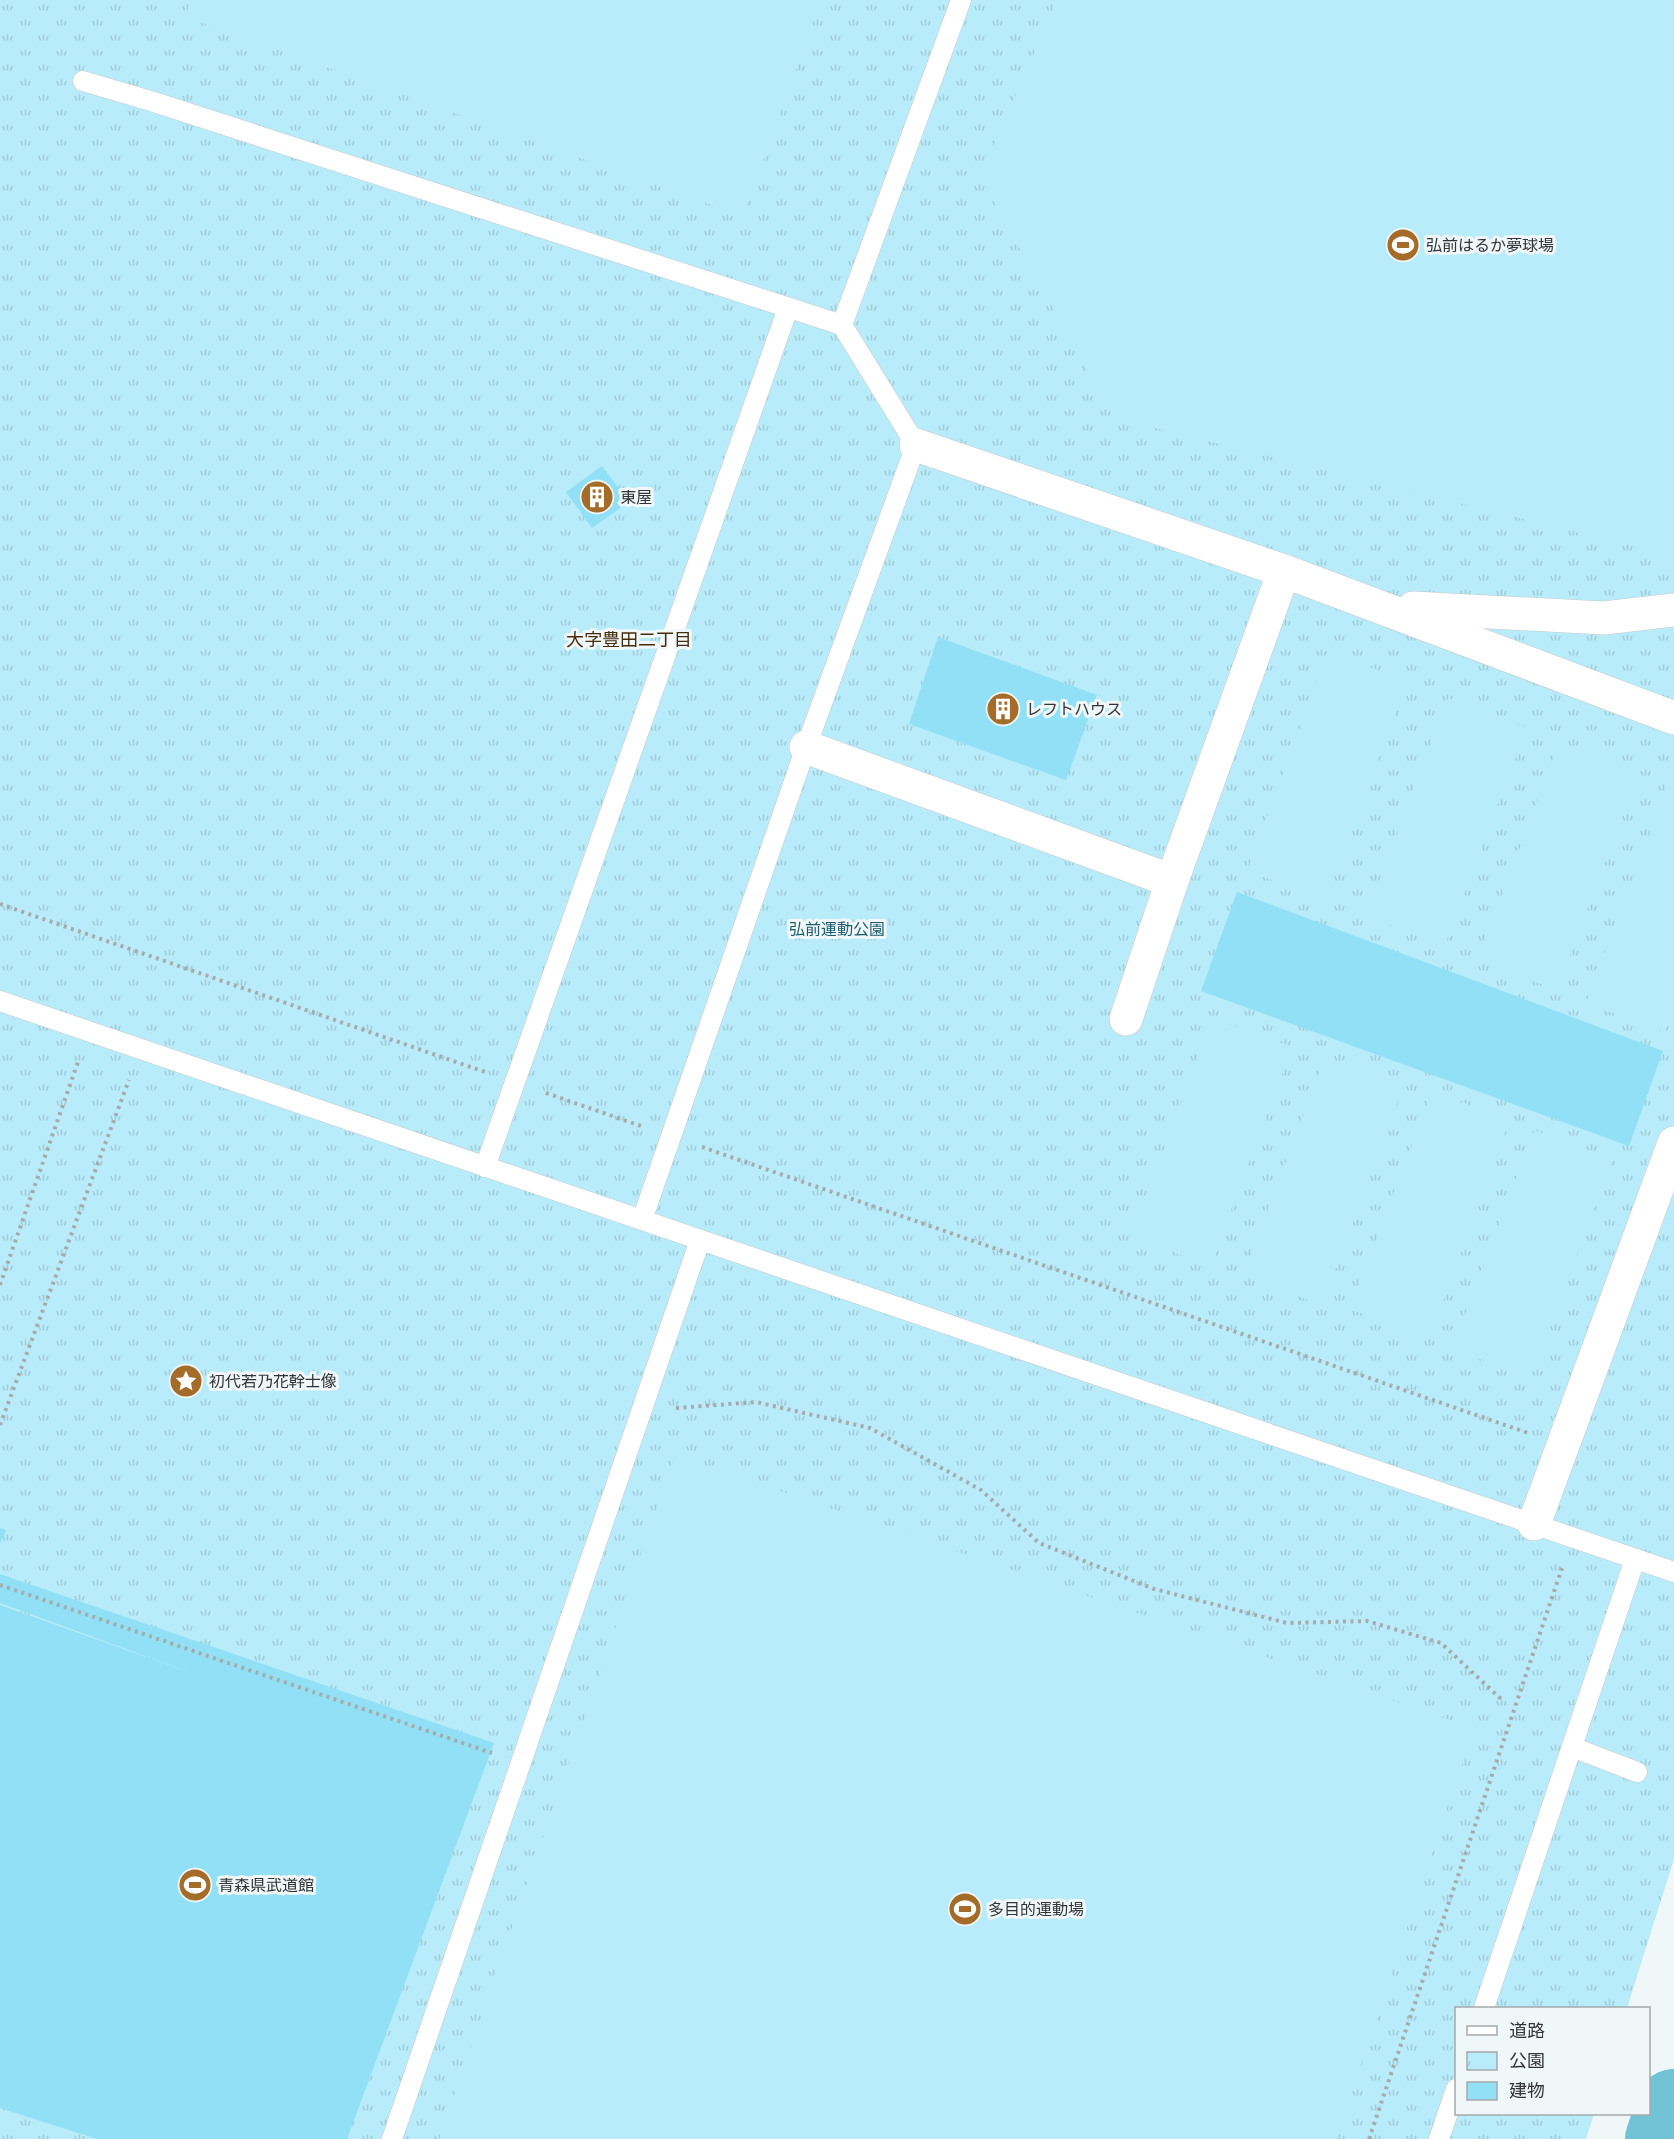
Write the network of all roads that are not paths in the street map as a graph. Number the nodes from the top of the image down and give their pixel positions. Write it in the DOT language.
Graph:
graph roads {
  1 [pos="961,0"];
  2 [pos="83,81"];
  3 [pos="788,308"];
  4 [pos="842,325"];
  5 [pos="916,445"];
  6 [pos="1284,571"];
  7 [pos="1373,604"];
  8 [pos="1674,610"];
  9 [pos="1674,717"];
  10 [pos="806,747"];
  11 [pos="1172,881"];
  12 [pos="0,1001"];
  13 [pos="1126,1019"];
  14 [pos="1674,1143"];
  15 [pos="485,1167"];
  16 [pos="642,1220"];
  17 [pos="700,1240"];
  18 [pos="1534,1524"];
  19 [pos="1635,1559"];
  20 [pos="1674,1572"];
  21 [pos="1572,1747"];
  22 [pos="1637,1772"];
  23 [pos="1484,2007"];
  24 [pos="1455,2092"];
  25 [pos="392,2139"];
  26 [pos="1439,2139"];
  1 -- 4 [label="lane"];
  2 -- 3 [label="lane"];
  3 -- 4 [label="lane"];
  3 -- 15 [label="lane"];
  4 -- 5 [label="lane"];
  5 -- 6 [label="street"];
  5 -- 10 [label="lane"];
  6 -- 7 [label="street"];
  6 -- 11 [label="street"];
  7 -- 8 [label="street"];
  7 -- 9 [label="street"];
  10 -- 11 [label="street"];
  10 -- 16 [label="lane"];
  11 -- 13 [label="street"];
  12 -- 15 [label="lane"];
  14 -- 18 [label="street"];
  15 -- 16 [label="lane"];
  16 -- 17 [label="lane"];
  17 -- 18 [label="lane"];
  17 -- 25 [label="lane"];
  18 -- 19 [label="lane"];
  19 -- 20 [label="lane"];
  19 -- 21 [label="lane"];
  21 -- 22 [label="lane"];
  21 -- 23 [label="lane"];
  24 -- 26 [label="lane"];
}
